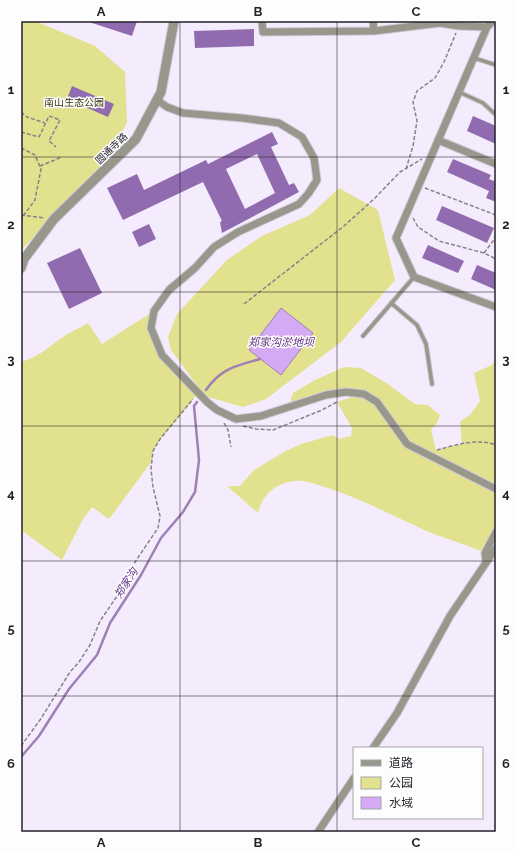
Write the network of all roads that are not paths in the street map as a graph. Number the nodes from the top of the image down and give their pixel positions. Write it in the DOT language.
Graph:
graph roads {
  1 [pos="174,21"];
  2 [pos="262,21"];
  3 [pos="373,21"];
  4 [pos="493,21"];
  5 [pos="487,27"];
  6 [pos="374,31"];
  7 [pos="474,58"];
  8 [pos="496,66"];
  9 [pos="459,92"];
  10 [pos="157,100"];
  11 [pos="496,115"];
  12 [pos="438,140"];
  13 [pos="496,164"];
  14 [pos="21,268"];
  15 [pos="414,277"];
  16 [pos="391,303"];
  17 [pos="496,307"];
  18 [pos="363,336"];
  19 [pos="432,384"];
  20 [pos="496,489"];
  21 [pos="496,532"];
  22 [pos="496,548"];
  23 [pos="486,561"];
  24 [pos="375,747"];
  25 [pos="353,780"];
  26 [pos="318,832"];
  1 -- 10 [label="street, 圆通寺路"];
  2 -- 6 [label="street"];
  3 -- 6 [label="street"];
  4 -- 5 [label="street"];
  5 -- 6 [label="street"];
  5 -- 7 [label="street"];
  7 -- 8 [label="lane"];
  7 -- 9 [label="street"];
  9 -- 11 [label="lane"];
  9 -- 12 [label="street"];
  10 -- 14 [label="street, 圆通寺路"];
  10 -- 20 [label="street"];
  12 -- 13 [label="street"];
  12 -- 15 [label="street"];
  15 -- 16 [label="lane"];
  15 -- 17 [label="street"];
  16 -- 18 [label="lane"];
  16 -- 19 [label="lane"];
  21 -- 23 [label="street"];
  22 -- 23 [label="street"];
  23 -- 24 [label="street"];
  25 -- 26 [label="street"];
}
